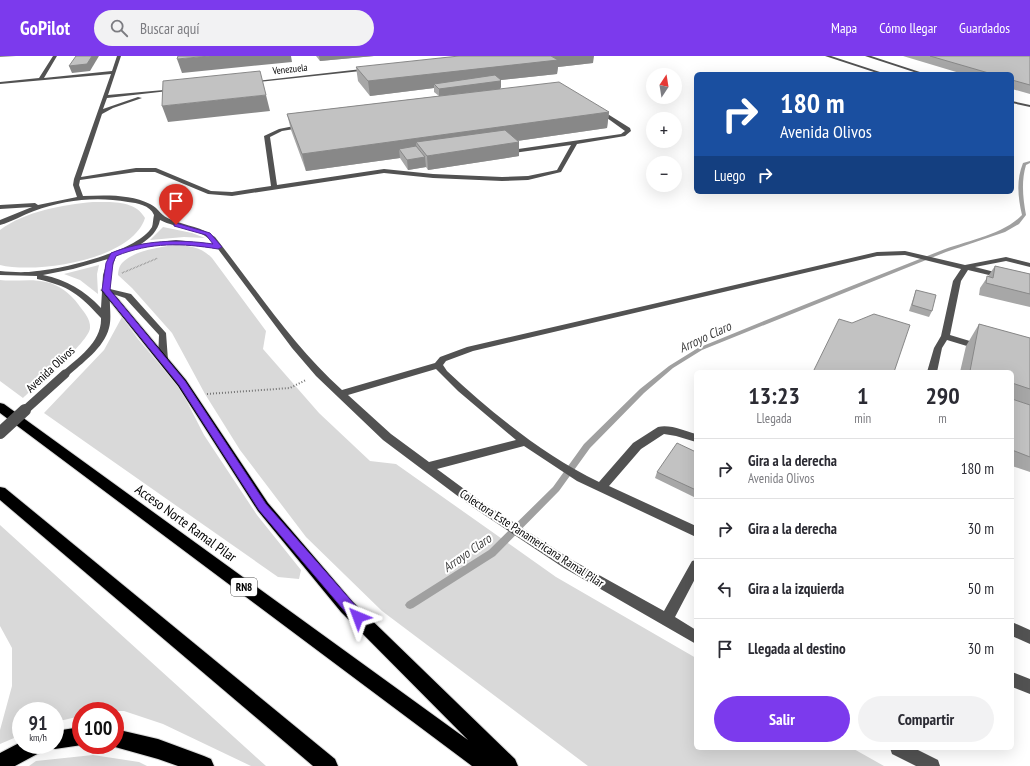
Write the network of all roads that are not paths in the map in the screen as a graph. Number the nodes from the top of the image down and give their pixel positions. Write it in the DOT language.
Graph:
graph roads {
  1 [pos="55,56"];
  2 [pos="119,56"];
  3 [pos="827,56"];
  4 [pos="867,56"];
  5 [pos="374,69"];
  6 [pos="114,72"];
  7 [pos="878,72"];
  8 [pos="918,72"];
  9 [pos="40,80"];
  10 [pos="0,83"];
  11 [pos="241,83"];
  12 [pos="105,97"];
  13 [pos="1014,102"];
  14 [pos="593,106"];
  15 [pos="1030,106"];
  16 [pos="98,114"];
  17 [pos="307,126"];
  18 [pos="575,143"];
  19 [pos="497,153"];
  20 [pos="416,166"];
  21 [pos="395,171"];
  22 [pos="77,179"];
  23 [pos="274,187"];
  24 [pos="81,199"];
  25 [pos="47,205"];
  26 [pos="0,208"];
  27 [pos="157,216"];
  28 [pos="0,223"];
  29 [pos="218,247"];
  30 [pos="127,249"];
  31 [pos="114,255"];
  32 [pos="1030,265"];
  33 [pos="963,267"];
  34 [pos="0,273"];
  35 [pos="16,275"];
  36 [pos="1030,283"];
  37 [pos="106,290"];
  38 [pos="105,316"];
  39 [pos="945,336"];
  40 [pos="988,349"];
  41 [pos="163,360"];
  42 [pos="438,365"];
  43 [pos="932,370"];
  44 [pos="341,394"];
  45 [pos="0,407"];
  46 [pos="0,433"];
  47 [pos="694,437"];
  48 [pos="525,442"];
  49 [pos="427,467"];
  50 [pos="602,487"];
  51 [pos="0,492"];
  52 [pos="694,531"];
  53 [pos="694,569"];
  54 [pos="666,620"];
  55 [pos="1014,630"];
  56 [pos="694,636"];
  57 [pos="1030,636"];
  58 [pos="1014,680"];
  59 [pos="1030,687"];
  60 [pos="124,741"];
  61 [pos="902,750"];
  62 [pos="18,754"];
  63 [pos="0,764"];
  64 [pos="204,766"];
  65 [pos="328,766"];
  66 [pos="488,766"];
  67 [pos="508,766"];
  68 [pos="932,766"];
  1 -- 9 [label="street"];
  2 -- 6 [label="street"];
  3 -- 7 [label="street"];
  4 -- 8 [label="street"];
  5 -- 11 [label="street, Venezuela"];
  6 -- 9 [label="street"];
  6 -- 12 [label="street"];
  9 -- 10 [label="street"];
  12 -- 16 [label="street"];
  12 -- 16 [label="street"];
  13 -- 15 [label="street"];
  14 -- 18 [label="street"];
  16 -- 22 [label="street"];
  17 -- 23 [label="street"];
  18 -- 19 [label="street"];
  18 -- 21 [label="street"];
  20 -- 21 [label="street"];
  21 -- 23 [label="street"];
  22 -- 23 [label="street"];
  22 -- 24 [label="street"];
  24 -- 25 [label="street, Colectora Este Panamericana Ramal Pilar"];
  24 -- 27 [label="street, Colectora Este Panamericana Ramal Pilar"];
  25 -- 26 [label="street"];
  25 -- 28 [label="street"];
  27 -- 29 [label="street, Colectora Este Panamericana Ramal Pilar"];
  27 -- 30 [label="street"];
  29 -- 30 [label="street"];
  29 -- 44 [label="street, Colectora Este Panamericana Ramal Pilar"];
  30 -- 31 [label="street"];
  31 -- 35 [label="street"];
  31 -- 37 [label="street, Avenida Olivos"];
  32 -- 33 [label="street"];
  33 -- 36 [label="street"];
  33 -- 39 [label="street"];
  33 -- 42 [label="street"];
  34 -- 35 [label="street"];
  35 -- 38 [label="street"];
  37 -- 38 [label="street, Avenida Olivos"];
  37 -- 41 [label="highway"];
  37 -- 41 [label="street"];
  38 -- 46 [label="street, Avenida Olivos, bridge"];
  39 -- 40 [label="street"];
  39 -- 43 [label="street"];
  41 -- 67 [label="highway"];
  42 -- 44 [label="street"];
  42 -- 48 [label="street"];
  44 -- 49 [label="street, Colectora Este Panamericana Ramal Pilar"];
  45 -- 66 [label="highway, Acceso Norte Ramal Pilar / RN8"];
  47 -- 50 [label="street"];
  48 -- 49 [label="street"];
  48 -- 50 [label="street"];
  49 -- 54 [label="street, Colectora Este Panamericana Ramal Pilar"];
  50 -- 52 [label="street"];
  51 -- 65 [label="highway"];
  53 -- 54 [label="street"];
  54 -- 56 [label="street, Colectora Este Panamericana Ramal Pilar"];
  55 -- 57 [label="street"];
  58 -- 59 [label="street"];
  60 -- 64 [label="highway"];
  61 -- 68 [label="street"];
  62 -- 63 [label="highway"];
}
